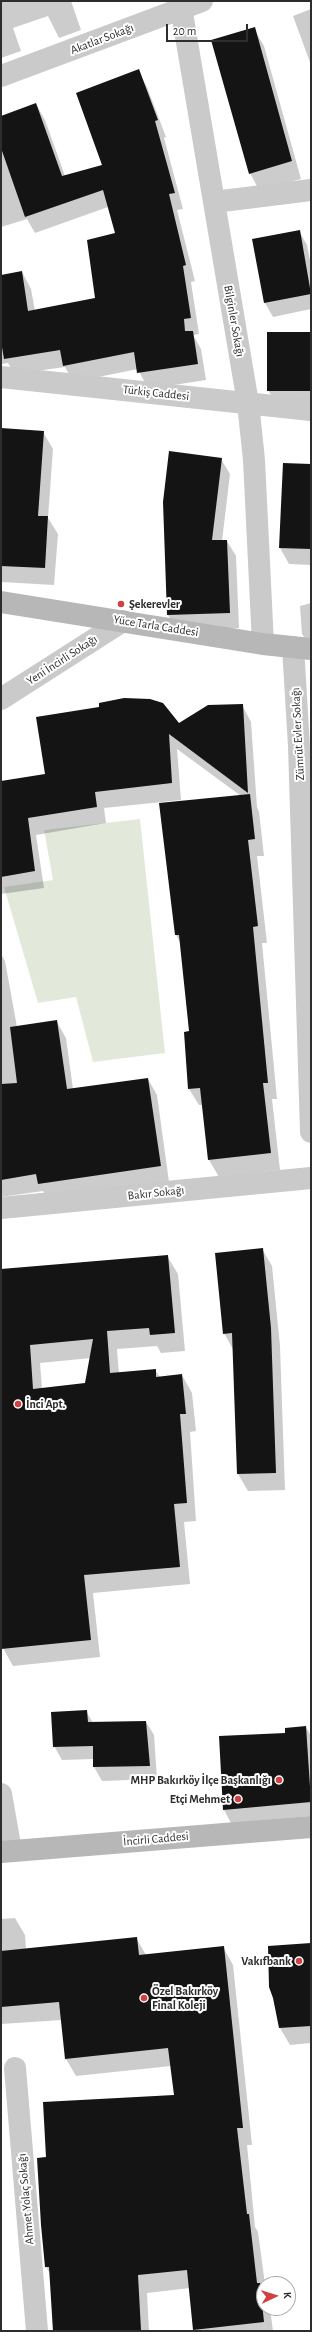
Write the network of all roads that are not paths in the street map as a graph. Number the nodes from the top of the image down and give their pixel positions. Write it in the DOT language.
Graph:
graph roads {
  1 [pos="188,3"];
  2 [pos="1,76"];
  3 [pos="311,190"];
  4 [pos="214,202"];
  5 [pos="1,377"];
  6 [pos="248,403"];
  7 [pos="311,410"];
  8 [pos="1,602"];
  9 [pos="123,621"];
  10 [pos="263,644"];
  11 [pos="302,648"];
  12 [pos="1,700"];
  13 [pos="311,1132"];
  14 [pos="311,1178"];
  15 [pos="1,1208"];
  16 [pos="1,1794"];
  17 [pos="311,1826"];
  18 [pos="6,1852"];
  19 [pos="15,2068"];
  20 [pos="37,2331"];
  1 -- 2 [label="street, Akatlar Sokağı"];
  1 -- 4 [label="street, Bilginler Sokağı"];
  3 -- 4 [label="street"];
  4 -- 6 [label="street, Bilginler Sokağı"];
  5 -- 6 [label="street, Türkiş Caddesi"];
  6 -- 7 [label="street, Türkiş Caddesi"];
  6 -- 10 [label="street, Bilginler Sokağı"];
  8 -- 9 [label="main road, Yüce Tarla Caddesi"];
  9 -- 10 [label="main road, Yüce Tarla Caddesi"];
  9 -- 12 [label="street, Yeni İncirli Sokağı"];
  10 -- 11 [label="main road, Yüce Tarla Caddesi"];
  11 -- 13 [label="street, Zümrüt Evler Sokağı"];
  14 -- 15 [label="street, Bakır Sokağı"];
  16 -- 18 [label="street"];
  17 -- 18 [label="main road, İncirli Caddesi"];
  19 -- 20 [label="street, Ahmet Yolaç Sokağı"];
}
